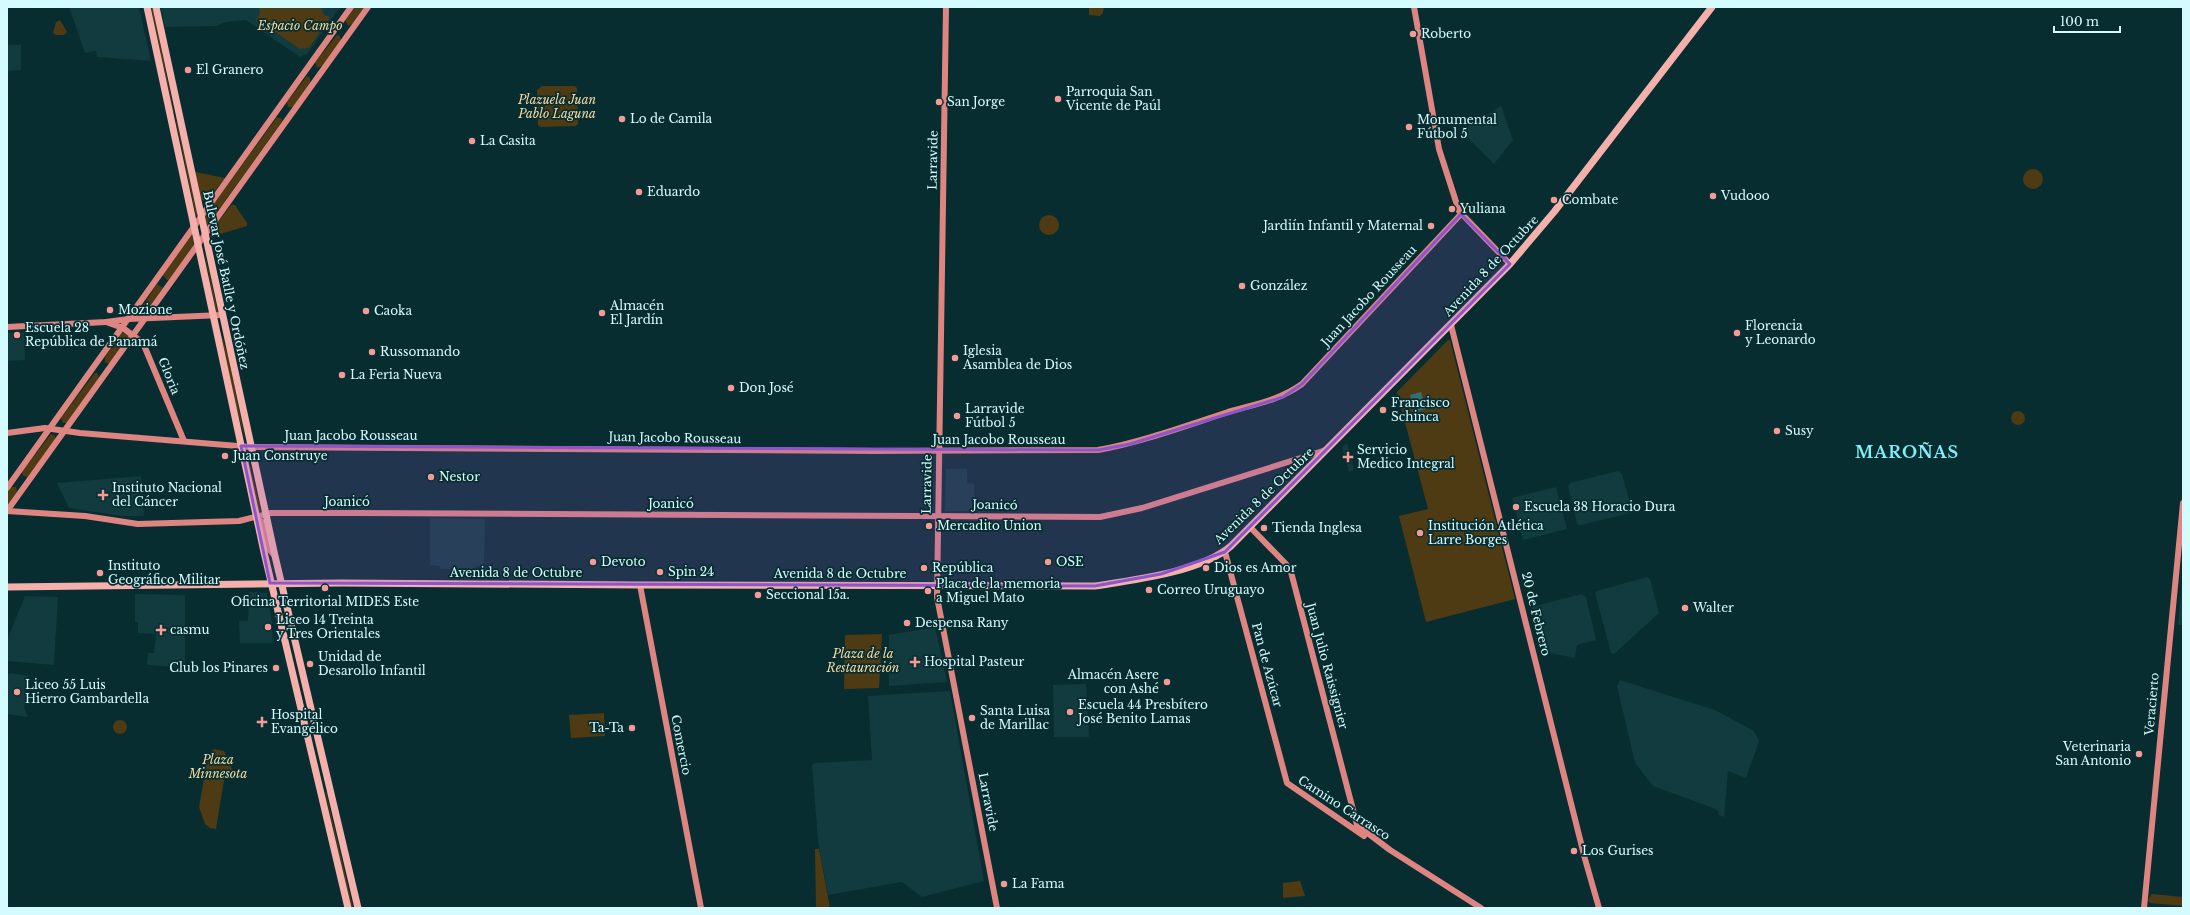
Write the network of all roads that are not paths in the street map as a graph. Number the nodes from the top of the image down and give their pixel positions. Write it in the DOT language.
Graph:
graph roads {
  1 [pos="147,7"];
  2 [pos="156,7"];
  3 [pos="351,7"];
  4 [pos="368,7"];
  5 [pos="946,7"];
  6 [pos="1414,7"];
  7 [pos="1712,7"];
  8 [pos="1461,214"];
  9 [pos="201,216"];
  10 [pos="195,226"];
  11 [pos="204,236"];
  12 [pos="198,244"];
  13 [pos="1510,264"];
  14 [pos="158,278"];
  15 [pos="168,286"];
  16 [pos="213,316"];
  17 [pos="222,316"];
  18 [pos="129,318"];
  19 [pos="146,318"];
  20 [pos="106,322"];
  21 [pos="1451,325"];
  22 [pos="7,327"];
  23 [pos="123,328"];
  24 [pos="134,335"];
  25 [pos="230,354"];
  26 [pos="1292,391"];
  27 [pos="1274,396"];
  28 [pos="230,399"];
  29 [pos="50,428"];
  30 [pos="65,430"];
  31 [pos="7,433"];
  32 [pos="184,441"];
  33 [pos="241,446"];
  34 [pos="250,447"];
  35 [pos="1326,450"];
  36 [pos="939,452"];
  37 [pos="7,488"];
  38 [pos="2183,503"];
  39 [pos="7,511"];
  40 [pos="265,515"];
  41 [pos="938,516"];
  42 [pos="257,518"];
  43 [pos="1250,527"];
  44 [pos="1225,552"];
  45 [pos="274,556"];
  46 [pos="270,583"];
  47 [pos="281,583"];
  48 [pos="640,585"];
  49 [pos="937,586"];
  50 [pos="7,587"];
  51 [pos="294,683"];
  52 [pos="314,724"];
  53 [pos="1287,783"];
  54 [pos="1357,825"];
  55 [pos="1390,850"];
  56 [pos="348,908"];
  57 [pos="358,908"];
  58 [pos="701,908"];
  59 [pos="997,908"];
  60 [pos="1481,908"];
  61 [pos="1599,908"];
  62 [pos="2144,908"];
  1 -- 10 [label="main road, Bulevar José Batlle y Ordóñez"];
  2 -- 9 [label="main road, Bulevar José Batlle y Ordóñez"];
  3 -- 9 [label="street"];
  4 -- 11 [label="street"];
  5 -- 36 [label="street, Larravide"];
  6 -- 8 [label="street"];
  7 -- 13 [label="main road, Avenida 8 de Octubre"];
  8 -- 13 [label="street"];
  8 -- 26 [label="street, Juan Jacobo Rousseau"];
  9 -- 10 [label="street"];
  9 -- 11 [label="main road, Bulevar José Batlle y Ordóñez"];
  10 -- 12 [label="main road, Bulevar José Batlle y Ordóñez"];
  10 -- 14 [label="street"];
  11 -- 12 [label="street"];
  11 -- 17 [label="main road, Bulevar José Batlle y Ordóñez"];
  12 -- 15 [label="street"];
  12 -- 16 [label="main road, Bulevar José Batlle y Ordóñez"];
  13 -- 21 [label="main road, Avenida 8 de Octubre"];
  14 -- 15 [label="street"];
  14 -- 18 [label="street"];
  15 -- 19 [label="street"];
  16 -- 17 [label="street"];
  16 -- 19 [label="street"];
  16 -- 25 [label="main road"];
  16 -- 28 [label="main road, Bulevar José Batlle y Ordóñez"];
  17 -- 25 [label="main road, Bulevar José Batlle y Ordóñez"];
  18 -- 19 [label="street"];
  18 -- 20 [label="street"];
  18 -- 23 [label="street"];
  19 -- 24 [label="street"];
  20 -- 22 [label="street"];
  20 -- 23 [label="street, Gloria"];
  21 -- 35 [label="main road, Avenida 8 de Octubre"];
  21 -- 61 [label="street, 20 de Febrero"];
  23 -- 24 [label="street, Gloria"];
  23 -- 29 [label="street"];
  24 -- 30 [label="street"];
  24 -- 32 [label="street, Gloria"];
  25 -- 34 [label="main road, Bulevar José Batlle y Ordóñez"];
  26 -- 27 [label="street, Juan Jacobo Rousseau"];
  26 -- 36 [label="street, Juan Jacobo Rousseau"];
  28 -- 33 [label="main road, Bulevar José Batlle y Ordóñez"];
  28 -- 34 [label="main road"];
  29 -- 30 [label="street, Juan Jacobo Rousseau"];
  29 -- 31 [label="street, Juan Jacobo Rousseau"];
  29 -- 37 [label="street"];
  30 -- 32 [label="street, Juan Jacobo Rousseau"];
  30 -- 39 [label="street"];
  32 -- 33 [label="street, Juan Jacobo Rousseau"];
  33 -- 34 [label="street, Juan Jacobo Rousseau"];
  33 -- 42 [label="main road, Bulevar José Batlle y Ordóñez"];
  34 -- 36 [label="street, Juan Jacobo Rousseau"];
  34 -- 40 [label="main road, Bulevar José Batlle y Ordóñez"];
  35 -- 41 [label="street, Joanicó"];
  35 -- 43 [label="main road, Avenida 8 de Octubre"];
  36 -- 41 [label="street, Larravide"];
  38 -- 62 [label="street, Veracierto"];
  39 -- 42 [label="street, Joanicó"];
  40 -- 41 [label="street, Joanicó"];
  40 -- 42 [label="street, Joanicó"];
  40 -- 45 [label="main road, Bulevar José Batlle y Ordóñez"];
  41 -- 49 [label="street, Larravide"];
  42 -- 45 [label="street, Bulevar José Batlle y Ordóñez"];
  42 -- 46 [label="main road, Bulevar José Batlle y Ordóñez"];
  43 -- 44 [label="main road, Avenida 8 de Octubre"];
  43 -- 54 [label="street, Juan Julio Raissignier"];
  44 -- 49 [label="main road, Avenida 8 de Octubre"];
  44 -- 53 [label="street, Pan de Azúcar"];
  45 -- 47 [label="main road, Bulevar José Batlle y Ordóñez"];
  46 -- 47 [label="main road, Avenida 8 de Octubre"];
  46 -- 50 [label="main road, Avenida 8 de Octubre"];
  46 -- 51 [label="main road, Bulevar José Batlle y Ordóñez"];
  47 -- 48 [label="main road, Avenida 8 de Octubre"];
  47 -- 52 [label="main road, Bulevar José Batlle y Ordóñez"];
  48 -- 49 [label="main road, Avenida 8 de Octubre"];
  48 -- 58 [label="street, Comercio"];
  49 -- 59 [label="street, Larravide"];
  51 -- 52 [label="main road"];
  51 -- 56 [label="main road, Bulevar José Batlle y Ordóñez"];
  52 -- 57 [label="main road, Bulevar José Batlle y Ordóñez"];
  53 -- 55 [label="street, Camino Carrasco"];
  54 -- 55 [label="street, Camino Carrasco"];
  55 -- 60 [label="street, Camino Carrasco"];
}
